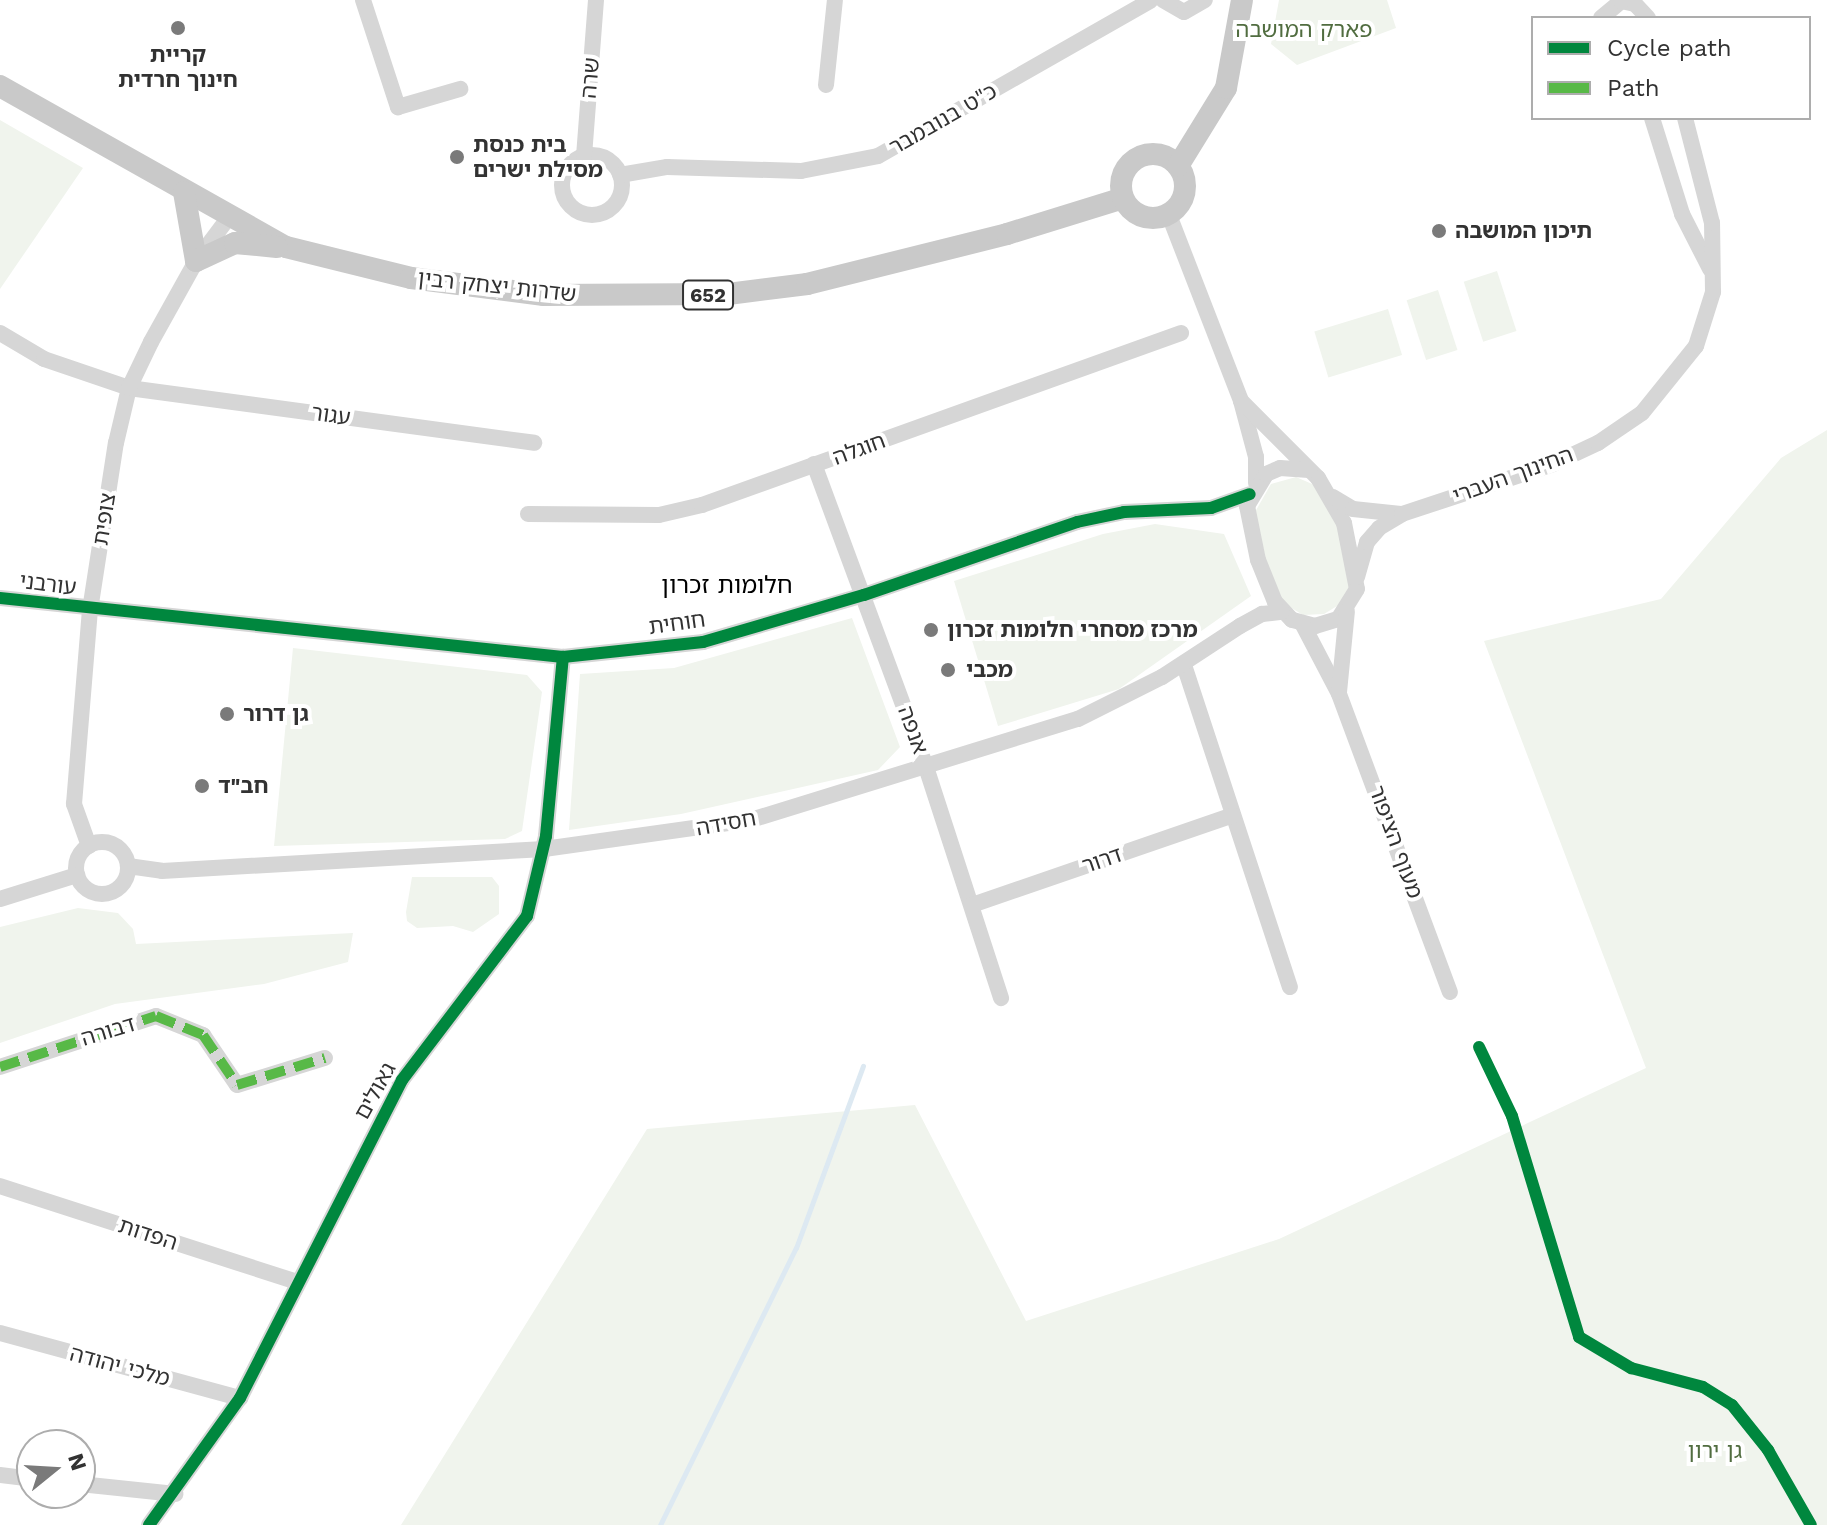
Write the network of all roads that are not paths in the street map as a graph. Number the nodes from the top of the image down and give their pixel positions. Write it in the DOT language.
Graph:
graph roads {
  1 [pos="363,0"];
  2 [pos="596,0"];
  3 [pos="835,0"];
  4 [pos="1151,0"];
  5 [pos="1163,0"];
  6 [pos="1205,0"];
  7 [pos="1242,0"];
  8 [pos="1603,16"];
  9 [pos="1646,16"];
  10 [pos="826,85"];
  11 [pos="0,86"];
  12 [pos="460,89"];
  13 [pos="1653,120"];
  14 [pos="1686,120"];
  15 [pos="584,156"];
  16 [pos="1178,166"];
  17 [pos="620,175"];
  18 [pos="184,192"];
  19 [pos="1123,198"];
  20 [pos="1169,215"];
  21 [pos="229,217"];
  22 [pos="286,247"];
  23 [pos="196,261"];
  24 [pos="1711,270"];
  25 [pos="0,333"];
  26 [pos="1181,333"];
  27 [pos="129,388"];
  28 [pos="1241,401"];
  29 [pos="534,443"];
  30 [pos="814,464"];
  31 [pos="1309,470"];
  32 [pos="1253,489"];
  33 [pos="1333,497"];
  34 [pos="528,514"];
  35 [pos="1402,514"];
  36 [pos="1357,577"];
  37 [pos="864,595"];
  38 [pos="0,598"];
  39 [pos="90,610"];
  40 [pos="1347,611"];
  41 [pos="1282,612"];
  42 [pos="1303,625"];
  43 [pos="563,657"];
  44 [pos="1184,665"];
  45 [pos="1339,694"];
  46 [pos="926,767"];
  47 [pos="1233,815"];
  48 [pos="89,846"];
  49 [pos="544,849"];
  50 [pos="128,866"];
  51 [pos="77,875"];
  52 [pos="0,899"];
  53 [pos="972,905"];
  54 [pos="1290,987"];
  55 [pos="1450,992"];
  56 [pos="1001,998"];
  57 [pos="325,1058"];
  58 [pos="0,1067"];
  59 [pos="0,1186"];
  60 [pos="297,1282"];
  61 [pos="0,1333"];
  62 [pos="240,1398"];
  63 [pos="96,1486"];
  64 [pos="175,1494"];
  65 [pos="149,1525"];
  1 -- 12 [label="street"];
  2 -- 15 [label="street, שרה"];
  3 -- 10 [label="street"];
  4 -- 17 [label="street, כ\"ט בנובמבר"];
  5 -- 6 [label="street"];
  7 -- 16 [label="main road"];
  8 -- 9 [label="street"];
  11 -- 18 [label="main road, שדרות יצחק רבין / 652"];
  13 -- 24 [label="street"];
  14 -- 24 [label="street, החינוך העברי"];
  15 -- 17 [label="street"];
  15 -- 17 [label="street"];
  16 -- 19 [label="main road"];
  16 -- 20 [label="main road"];
  18 -- 21 [label="main road, שדרות יצחק רבין / 652"];
  18 -- 23 [label="main road"];
  19 -- 20 [label="main road"];
  19 -- 22 [label="main road, שדרות יצחק רבין / 652"];
  20 -- 28 [label="street"];
  21 -- 22 [label="main road, שדרות יצחק רבין / 652"];
  21 -- 23 [label="street, צופית"];
  22 -- 23 [label="main road"];
  23 -- 27 [label="street, צופית"];
  24 -- 35 [label="street, החינוך העברי"];
  25 -- 27 [label="street, עגור"];
  26 -- 30 [label="street, חוגלה"];
  27 -- 29 [label="street, עגור"];
  27 -- 39 [label="street, צופית"];
  28 -- 31 [label="street"];
  28 -- 32 [label="street"];
  30 -- 34 [label="street, חוגלה"];
  30 -- 37 [label="street, אנפה"];
  31 -- 32 [label="street"];
  31 -- 33 [label="street"];
  32 -- 37 [label="street, חוחית"];
  32 -- 41 [label="street"];
  33 -- 35 [label="street, החינוך העברי"];
  33 -- 36 [label="street"];
  35 -- 36 [label="street, החינוך העברי"];
  36 -- 40 [label="street"];
  37 -- 43 [label="street, חוחית"];
  37 -- 46 [label="street, אנפה"];
  38 -- 39 [label="street, עורבני"];
  39 -- 43 [label="street, חוחית"];
  39 -- 48 [label="street, צופית"];
  40 -- 42 [label="street"];
  40 -- 45 [label="street, מעוף הציפור"];
  41 -- 42 [label="street"];
  41 -- 44 [label="street, חסידה"];
  42 -- 45 [label="street, מעוף הציפור"];
  43 -- 49 [label="street, גאולים"];
  44 -- 46 [label="street, חסידה"];
  44 -- 47 [label="street"];
  45 -- 55 [label="street, מעוף הציפור"];
  46 -- 49 [label="street, חסידה"];
  46 -- 53 [label="street, אנפה"];
  47 -- 53 [label="street, דרור"];
  47 -- 54 [label="street"];
  48 -- 50 [label="street"];
  48 -- 51 [label="street"];
  49 -- 50 [label="street, חסידה"];
  49 -- 60 [label="street, גאולים"];
  50 -- 51 [label="street"];
  51 -- 52 [label="street"];
  53 -- 56 [label="street, אנפה"];
  57 -- 58 [label="street, דבורה"];
  59 -- 60 [label="street, הפדות"];
  60 -- 62 [label="street, גאולים"];
  61 -- 62 [label="street, מלכי יהודה"];
  62 -- 64 [label="street, גאולים"];
  63 -- 64 [label="street"];
  64 -- 65 [label="street, גאולים"];
}
